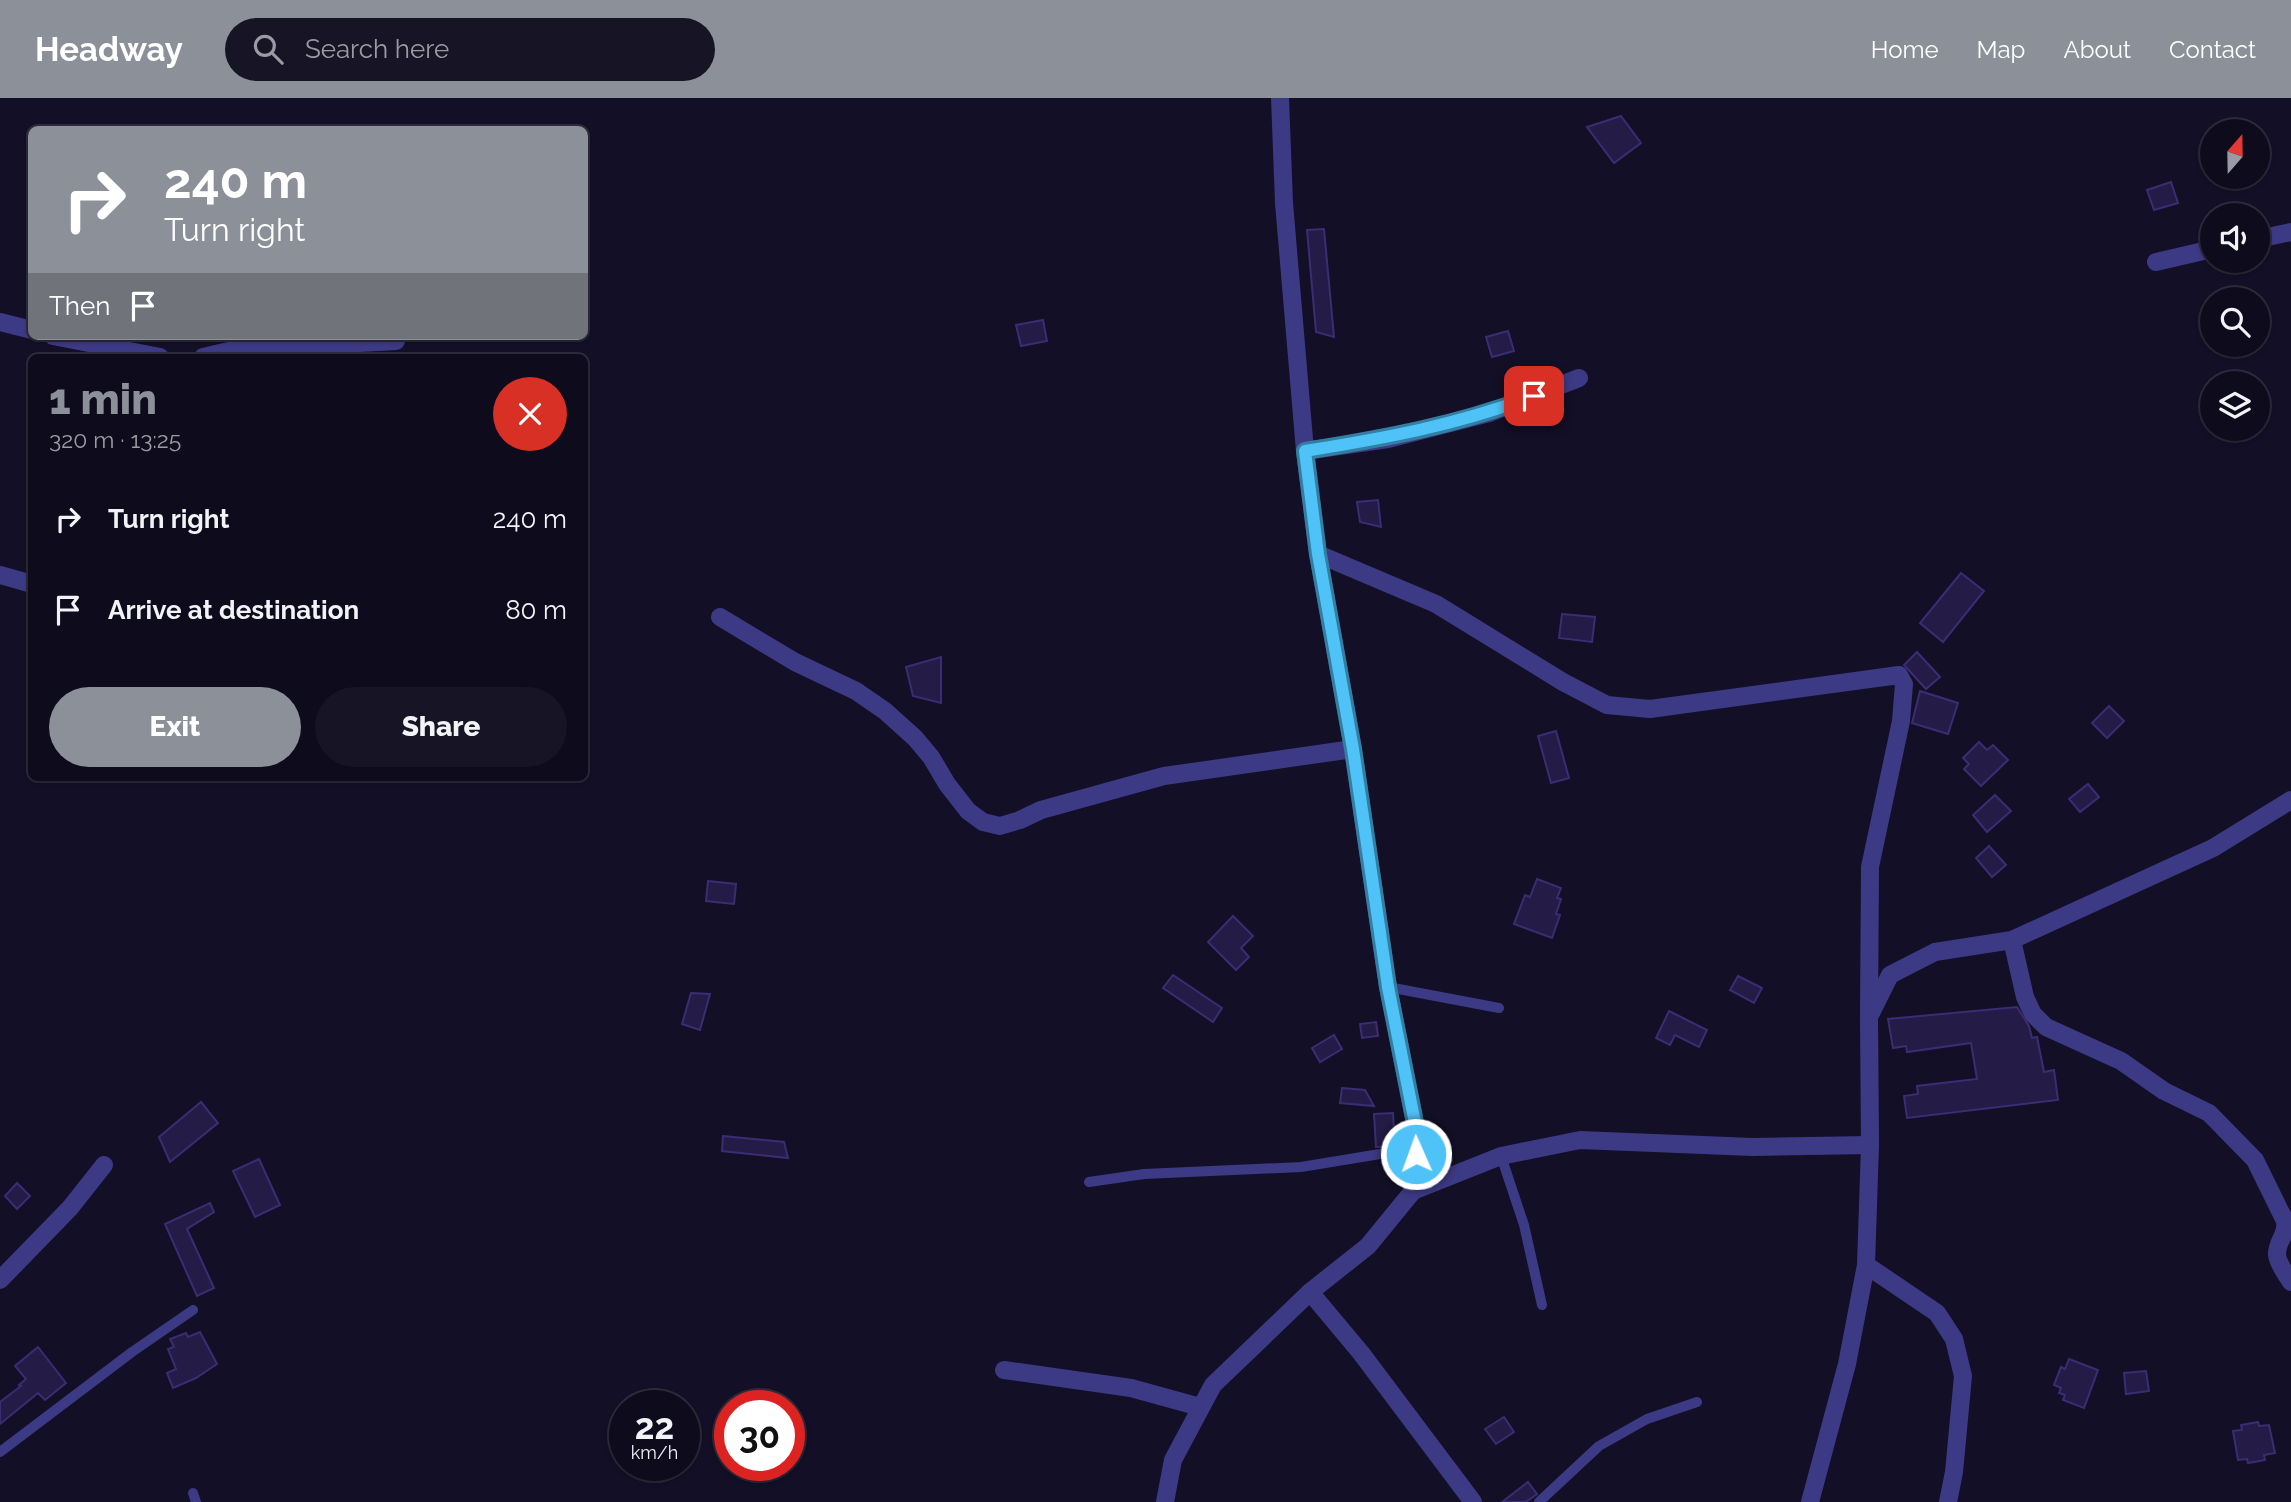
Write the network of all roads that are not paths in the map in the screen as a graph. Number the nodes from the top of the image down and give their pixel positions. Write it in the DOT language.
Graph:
graph roads {
  1 [pos="1280,98"];
  2 [pos="2291,232"];
  3 [pos="2270,236"];
  4 [pos="2200,253"];
  5 [pos="2156,262"];
  6 [pos="0,322"];
  7 [pos="28,329"];
  8 [pos="73,340"];
  9 [pos="396,341"];
  10 [pos="145,354"];
  11 [pos="216,354"];
  12 [pos="1579,378"];
  13 [pos="1305,451"];
  14 [pos="1318,554"];
  15 [pos="0,575"];
  16 [pos="28,583"];
  17 [pos="720,617"];
  18 [pos="1353,749"];
  19 [pos="2291,800"];
  20 [pos="2012,940"];
  21 [pos="1388,987"];
  22 [pos="1499,1008"];
  23 [pos="1869,1017"];
  24 [pos="1870,1145"];
  25 [pos="1416,1154"];
  26 [pos="1502,1156"];
  27 [pos="104,1165"];
  28 [pos="1089,1182"];
  29 [pos="1413,1191"];
  30 [pos="1866,1265"];
  31 [pos="0,1280"];
  32 [pos="2291,1282"];
  33 [pos="1310,1292"];
  34 [pos="1542,1305"];
  35 [pos="193,1310"];
  36 [pos="1004,1370"];
  37 [pos="1697,1402"];
  38 [pos="1200,1407"];
  39 [pos="0,1452"];
  40 [pos="1950,1500"];
  41 [pos="1165,1502"];
  42 [pos="1473,1502"];
  43 [pos="1539,1502"];
  44 [pos="1810,1502"];
  1 -- 13 [label="street"];
  2 -- 3 [label="street"];
  4 -- 5 [label="street"];
  6 -- 7 [label="street"];
  8 -- 10 [label="street"];
  9 -- 11 [label="street"];
  12 -- 13 [label="street"];
  13 -- 14 [label="street"];
  14 -- 18 [label="street"];
  14 -- 23 [label="street"];
  15 -- 16 [label="street"];
  17 -- 18 [label="street"];
  18 -- 21 [label="street"];
  19 -- 20 [label="street"];
  20 -- 23 [label="street"];
  20 -- 32 [label="street"];
  21 -- 22 [label="lane"];
  21 -- 25 [label="street"];
  23 -- 24 [label="street"];
  24 -- 26 [label="street"];
  24 -- 30 [label="street"];
  25 -- 28 [label="lane"];
  25 -- 29 [label="street"];
  26 -- 29 [label="street"];
  26 -- 34 [label="lane"];
  27 -- 31 [label="street"];
  29 -- 33 [label="street"];
  30 -- 40 [label="street"];
  30 -- 44 [label="street"];
  33 -- 38 [label="street"];
  33 -- 42 [label="street"];
  35 -- 39 [label="lane"];
  36 -- 38 [label="street"];
  37 -- 43 [label="lane"];
  38 -- 41 [label="street"];
}
